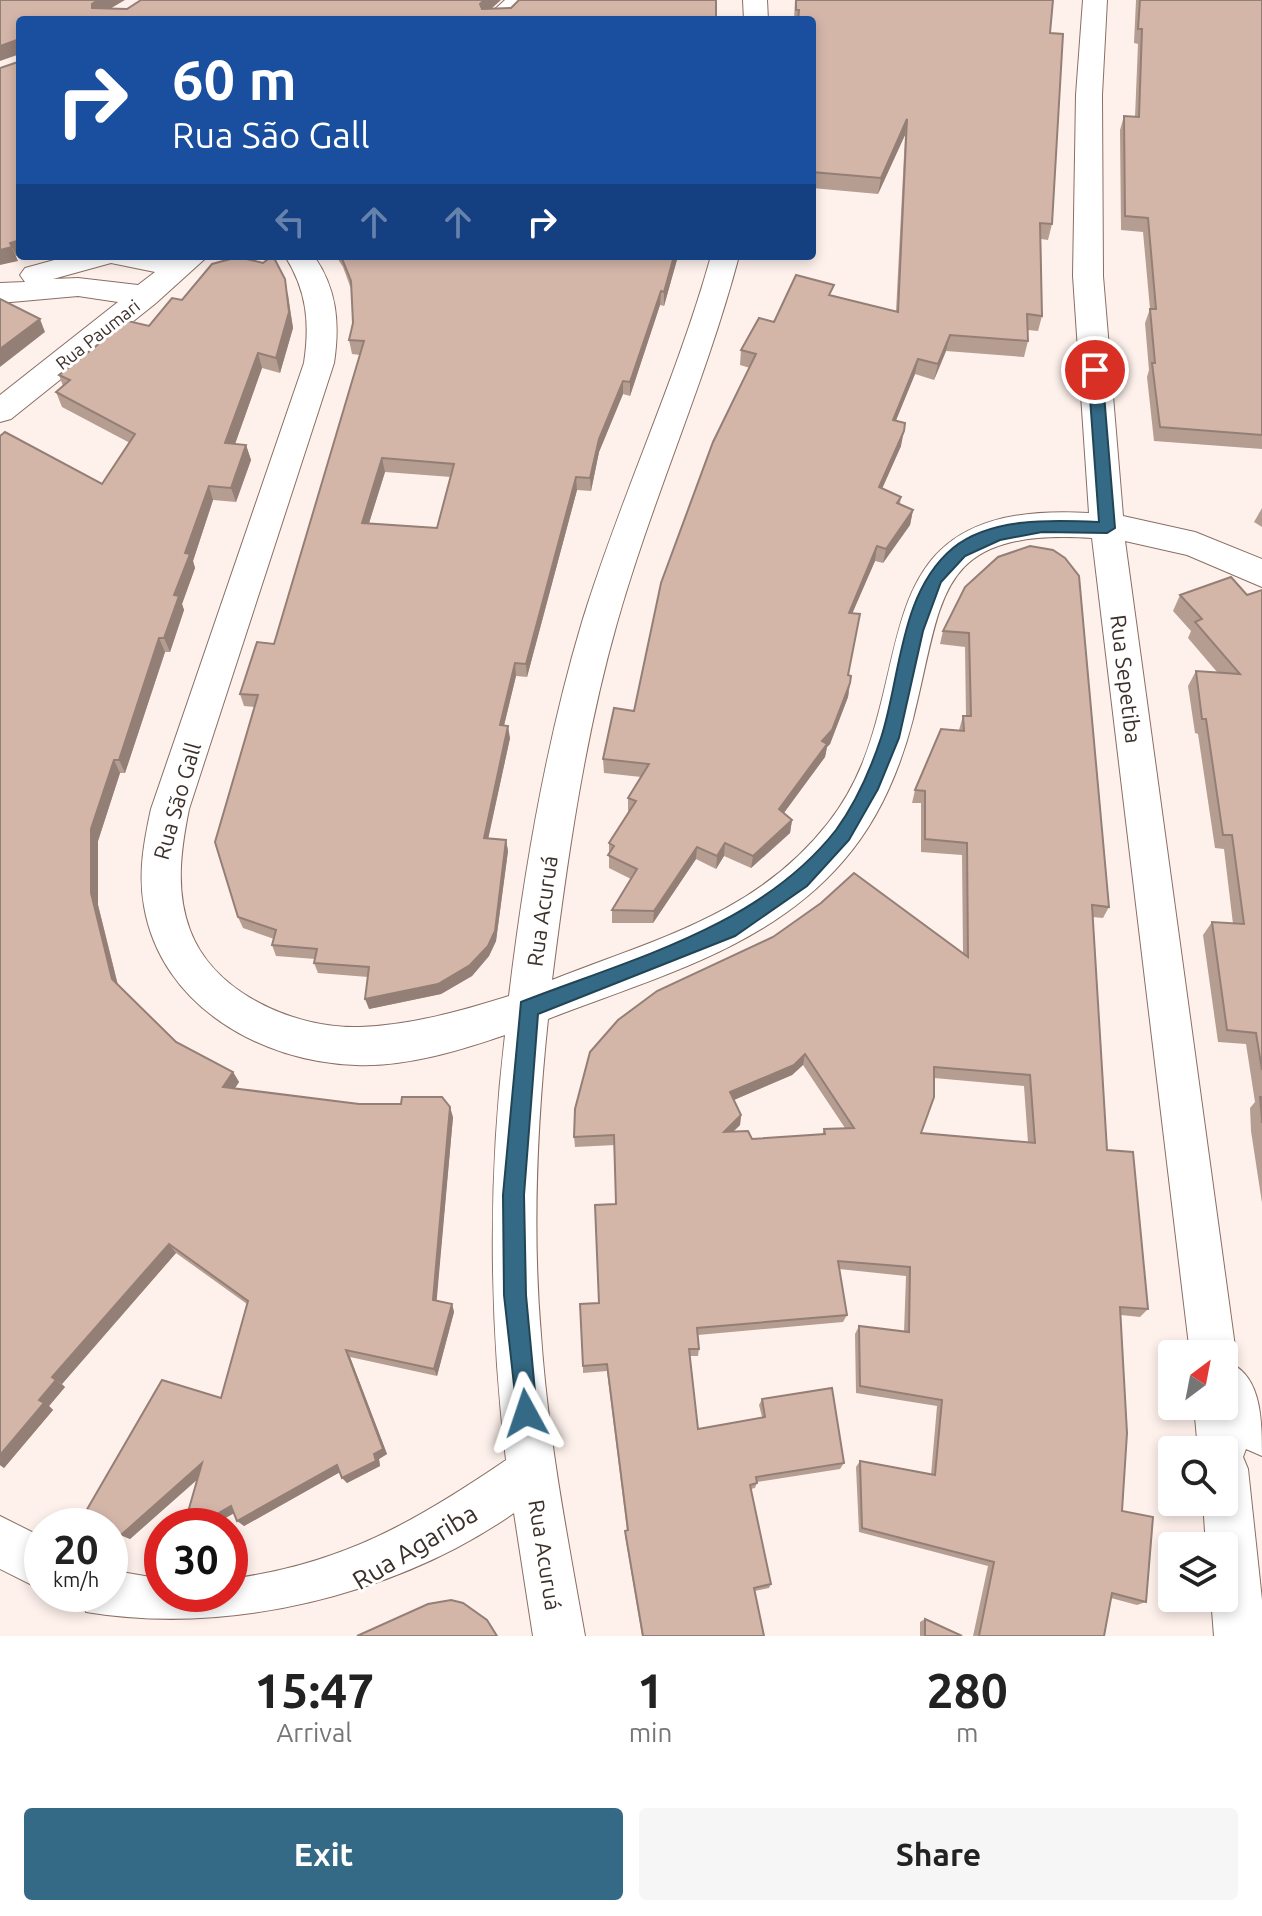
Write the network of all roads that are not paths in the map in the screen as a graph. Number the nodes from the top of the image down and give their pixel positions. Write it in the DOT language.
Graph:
graph roads {
  1 [pos="520,0"];
  2 [pos="1095,0"];
  3 [pos="500,16"];
  4 [pos="88,260"];
  5 [pos="164,260"];
  6 [pos="301,260"];
  7 [pos="724,260"];
  8 [pos="186,262"];
  9 [pos="0,285"];
  10 [pos="78,287"];
  11 [pos="0,293"];
  12 [pos="146,296"];
  13 [pos="120,317"];
  14 [pos="0,411"];
  15 [pos="1107,528"];
  16 [pos="1262,574"];
  17 [pos="528,1008"];
  18 [pos="1211,1340"];
  19 [pos="1238,1402"];
  20 [pos="1262,1432"];
  21 [pos="531,1472"];
  22 [pos="1238,1500"];
  23 [pos="0,1541"];
  24 [pos="24,1555"];
  25 [pos="128,1601"];
  26 [pos="559,1636"];
  27 [pos="1240,1636"];
  1 -- 3 [label="street"];
  2 -- 15 [label="street, Rua Sepetiba"];
  4 -- 9 [label="street"];
  5 -- 8 [label="street"];
  6 -- 17 [label="street, Rua São Gall"];
  7 -- 17 [label="street, Rua Acuruá"];
  8 -- 12 [label="street, Rua Paumari"];
  10 -- 11 [label="street"];
  10 -- 12 [label="street"];
  10 -- 13 [label="street"];
  12 -- 13 [label="street, Rua Paumari"];
  13 -- 14 [label="street, Rua Paumari"];
  15 -- 16 [label="street, Rua São Gall"];
  15 -- 17 [label="street, Rua São Gall"];
  15 -- 18 [label="street, Rua Sepetiba"];
  17 -- 21 [label="street, Rua Acuruá"];
  19 -- 20 [label="street"];
  21 -- 25 [label="street, Rua Agariba"];
  21 -- 26 [label="street, Rua Acuruá"];
  22 -- 27 [label="street"];
  23 -- 24 [label="street"];
}
